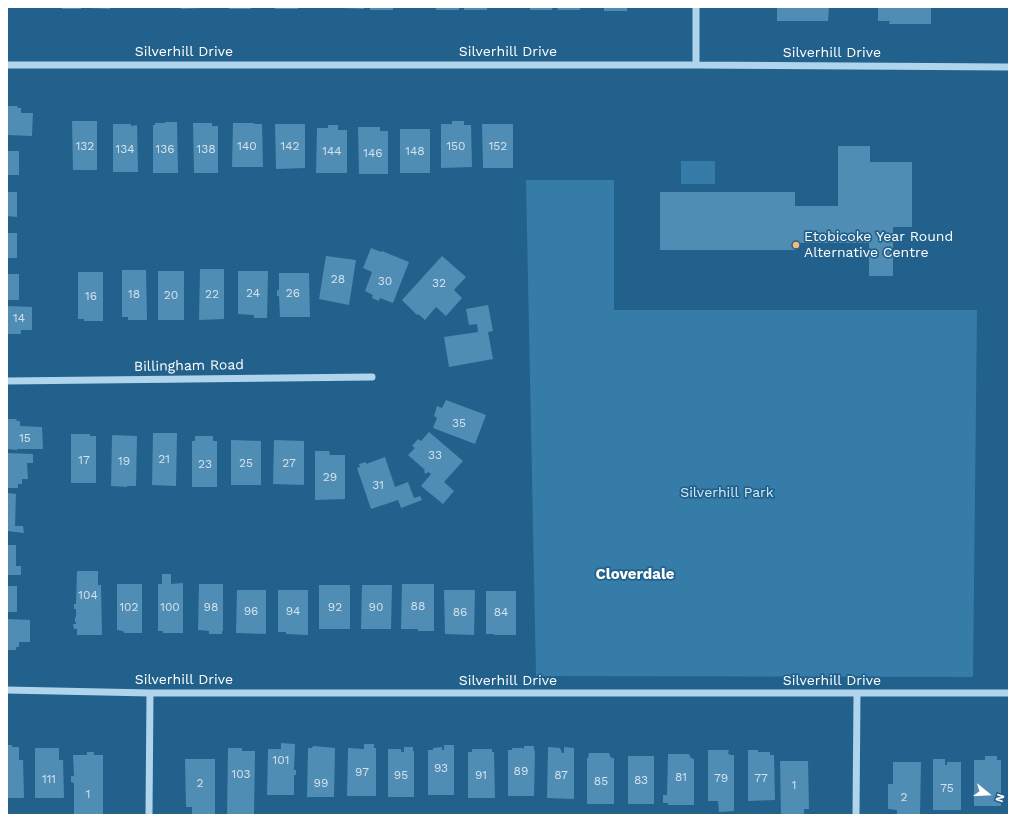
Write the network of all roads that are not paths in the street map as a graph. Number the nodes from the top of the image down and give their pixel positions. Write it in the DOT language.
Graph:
graph roads {
  1 [pos="696,7"];
  2 [pos="7,65"];
  3 [pos="696,65"];
  4 [pos="1009,67"];
  5 [pos="372,377"];
  6 [pos="7,381"];
  7 [pos="7,690"];
  8 [pos="150,693"];
  9 [pos="1009,693"];
  10 [pos="857,694"];
  11 [pos="149,815"];
  12 [pos="856,815"];
  1 -- 3 [label="street"];
  2 -- 3 [label="street, Silverhill Drive"];
  3 -- 4 [label="street, Silverhill Drive"];
  5 -- 6 [label="street, Billingham Road"];
  7 -- 8 [label="street, Silverhill Drive"];
  8 -- 10 [label="street, Silverhill Drive"];
  8 -- 11 [label="street"];
  9 -- 10 [label="street, Silverhill Drive"];
  10 -- 12 [label="street"];
}
